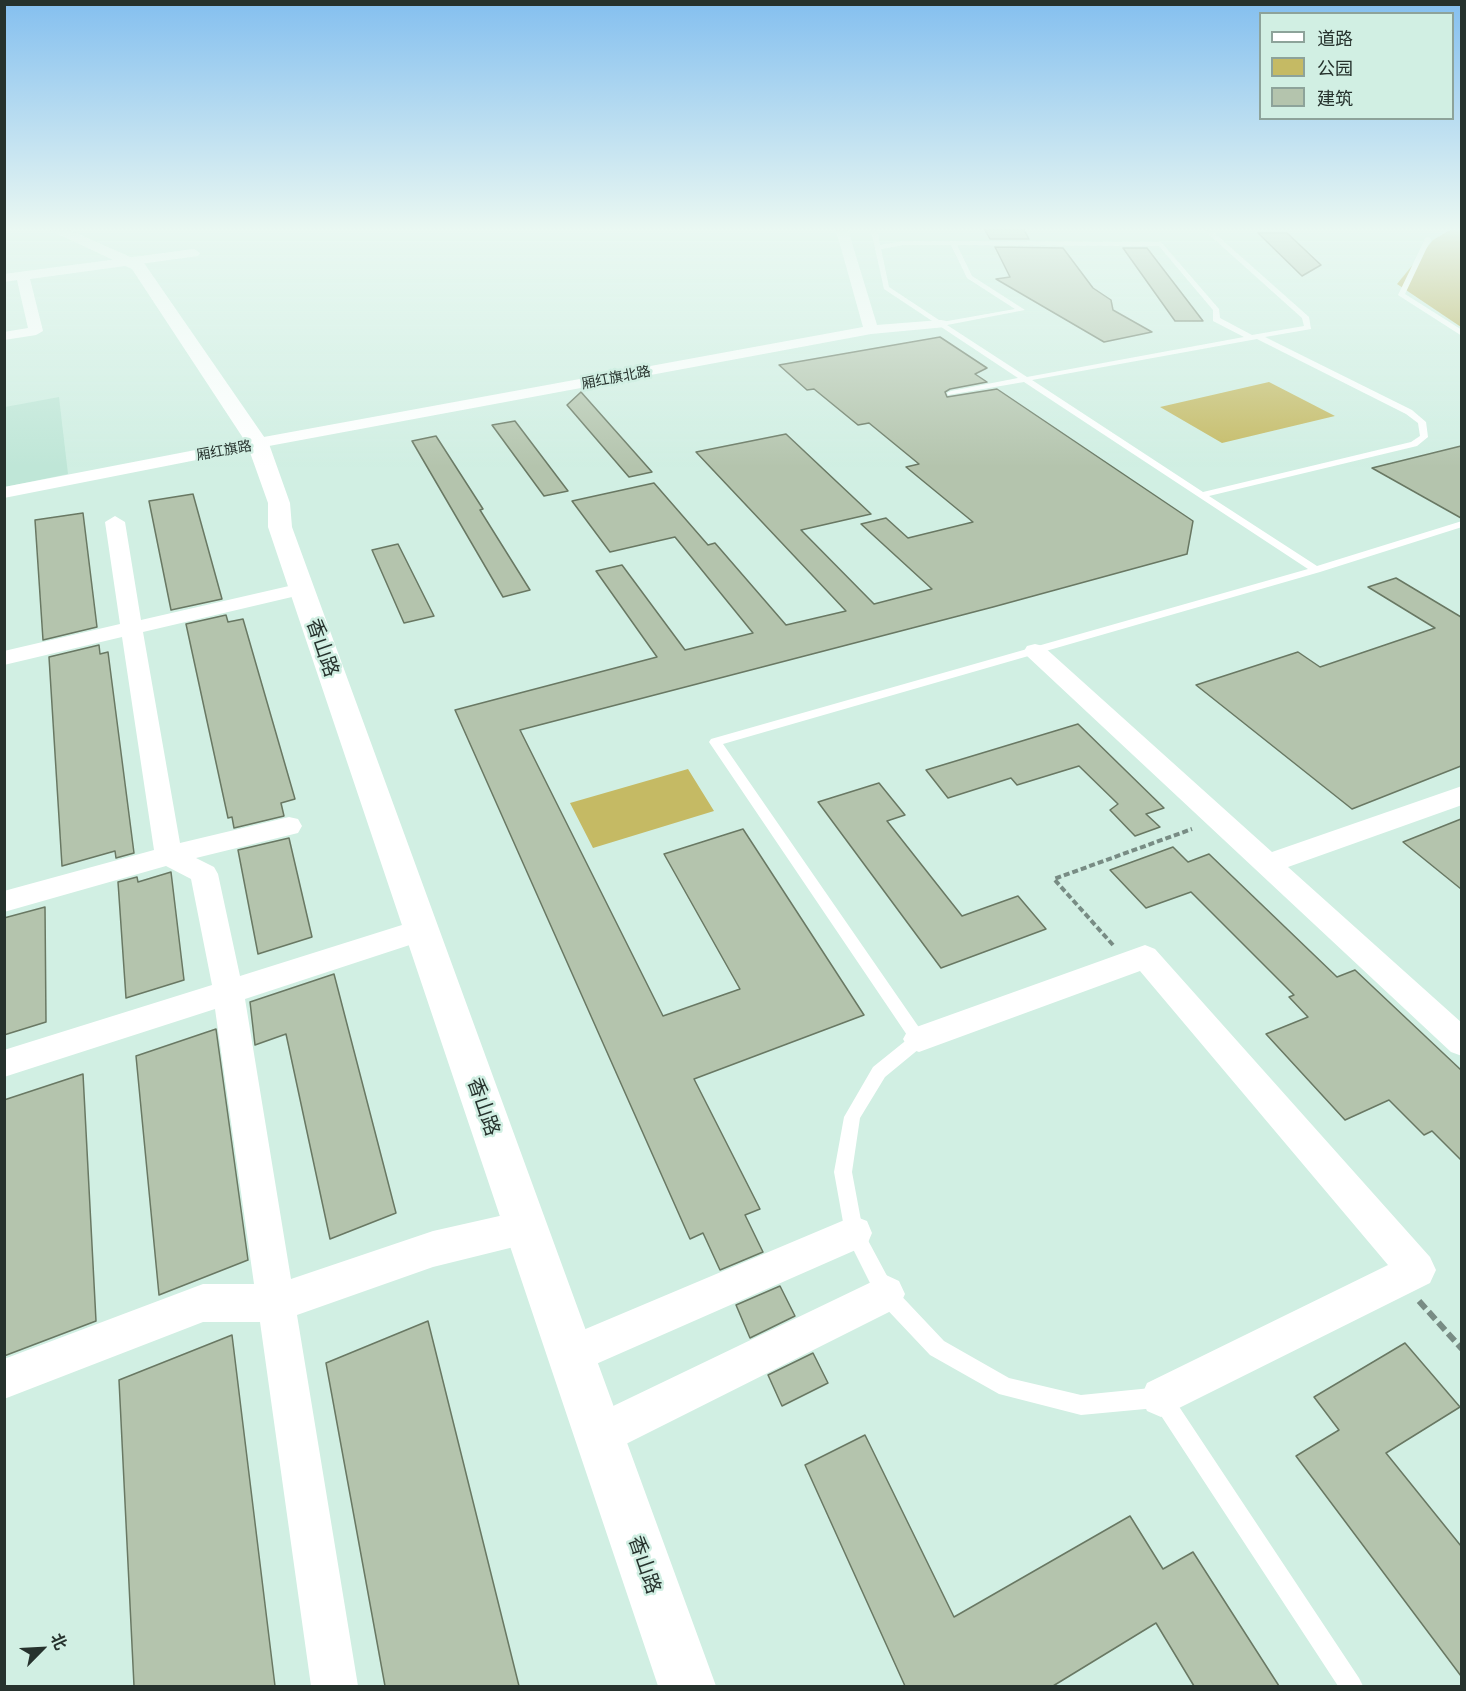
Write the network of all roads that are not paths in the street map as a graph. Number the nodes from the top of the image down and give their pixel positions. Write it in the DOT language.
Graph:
graph roads {
  1 [pos="30,309"];
  2 [pos="153,309"];
  3 [pos="167,309"];
  4 [pos="865,309"];
  5 [pos="918,309"];
  6 [pos="1019,309"];
  7 [pos="1216,309"];
  8 [pos="1296,309"];
  9 [pos="1422,309"];
  10 [pos="941,324"];
  11 [pos="871,330"];
  12 [pos="1461,334"];
  13 [pos="4,336"];
  14 [pos="1255,338"];
  15 [pos="1026,379"];
  16 [pos="951,393"];
  17 [pos="249,448"];
  18 [pos="4,493"];
  19 [pos="1202,495"];
  20 [pos="4,504"];
  21 [pos="115,522"];
  22 [pos="1461,524"];
  23 [pos="1316,570"];
  24 [pos="302,589"];
  25 [pos="132,628"];
  26 [pos="1035,651"];
  27 [pos="4,658"];
  28 [pos="1461,795"];
  29 [pos="289,826"];
  30 [pos="168,855"];
  31 [pos="1268,864"];
  32 [pos="4,902"];
  33 [pos="421,930"];
  34 [pos="228,991"];
  35 [pos="919,1040"];
  36 [pos="1461,1043"];
  37 [pos="4,1064"];
  38 [pos="526,1227"];
  39 [pos="854,1233"];
  40 [pos="886,1294"];
  41 [pos="276,1303"];
  42 [pos="571,1355"];
  43 [pos="4,1379"];
  44 [pos="1161,1396"];
  45 [pos="599,1435"];
  46 [pos="335,1686"];
  47 [pos="687,1686"];
  48 [pos="1351,1686"];
  1 -- 13 [label="street"];
  2 -- 17 [label="street, 香山路"];
  3 -- 17 [label="street, 香山路"];
  4 -- 11 [label="street"];
  5 -- 10 [label="lane"];
  6 -- 10 [label="lane"];
  7 -- 14 [label="lane"];
  8 -- 14 [label="lane"];
  9 -- 12 [label="lane"];
  10 -- 11 [label="street"];
  10 -- 15 [label="lane"];
  11 -- 17 [label="street, 厢红旗北路"];
  14 -- 15 [label="lane"];
  14 -- 19 [label="lane"];
  15 -- 16 [label="lane"];
  15 -- 19 [label="lane"];
  17 -- 18 [label="street, 厢红旗路"];
  17 -- 20 [label="street, 厢红旗路"];
  17 -- 24 [label="street, 香山路"];
  19 -- 23 [label="lane"];
  21 -- 25 [label="street"];
  22 -- 23 [label="lane"];
  23 -- 26 [label="lane"];
  24 -- 25 [label="street"];
  24 -- 33 [label="street, 香山路"];
  25 -- 27 [label="street"];
  25 -- 30 [label="street"];
  26 -- 31 [label="street"];
  26 -- 35 [label="lane"];
  28 -- 31 [label="street"];
  29 -- 30 [label="street"];
  30 -- 32 [label="street"];
  30 -- 34 [label="street"];
  31 -- 36 [label="street"];
  33 -- 34 [label="street"];
  33 -- 38 [label="street, 香山路"];
  34 -- 37 [label="street"];
  34 -- 41 [label="street"];
  35 -- 39 [label="lane"];
  35 -- 44 [label="street"];
  38 -- 41 [label="street"];
  38 -- 42 [label="street, 香山路"];
  39 -- 40 [label="lane"];
  39 -- 42 [label="street"];
  40 -- 44 [label="lane"];
  40 -- 45 [label="street"];
  41 -- 43 [label="street"];
  41 -- 46 [label="street"];
  42 -- 45 [label="street, 香山路"];
  44 -- 48 [label="lane"];
  45 -- 47 [label="street, 香山路"];
}
